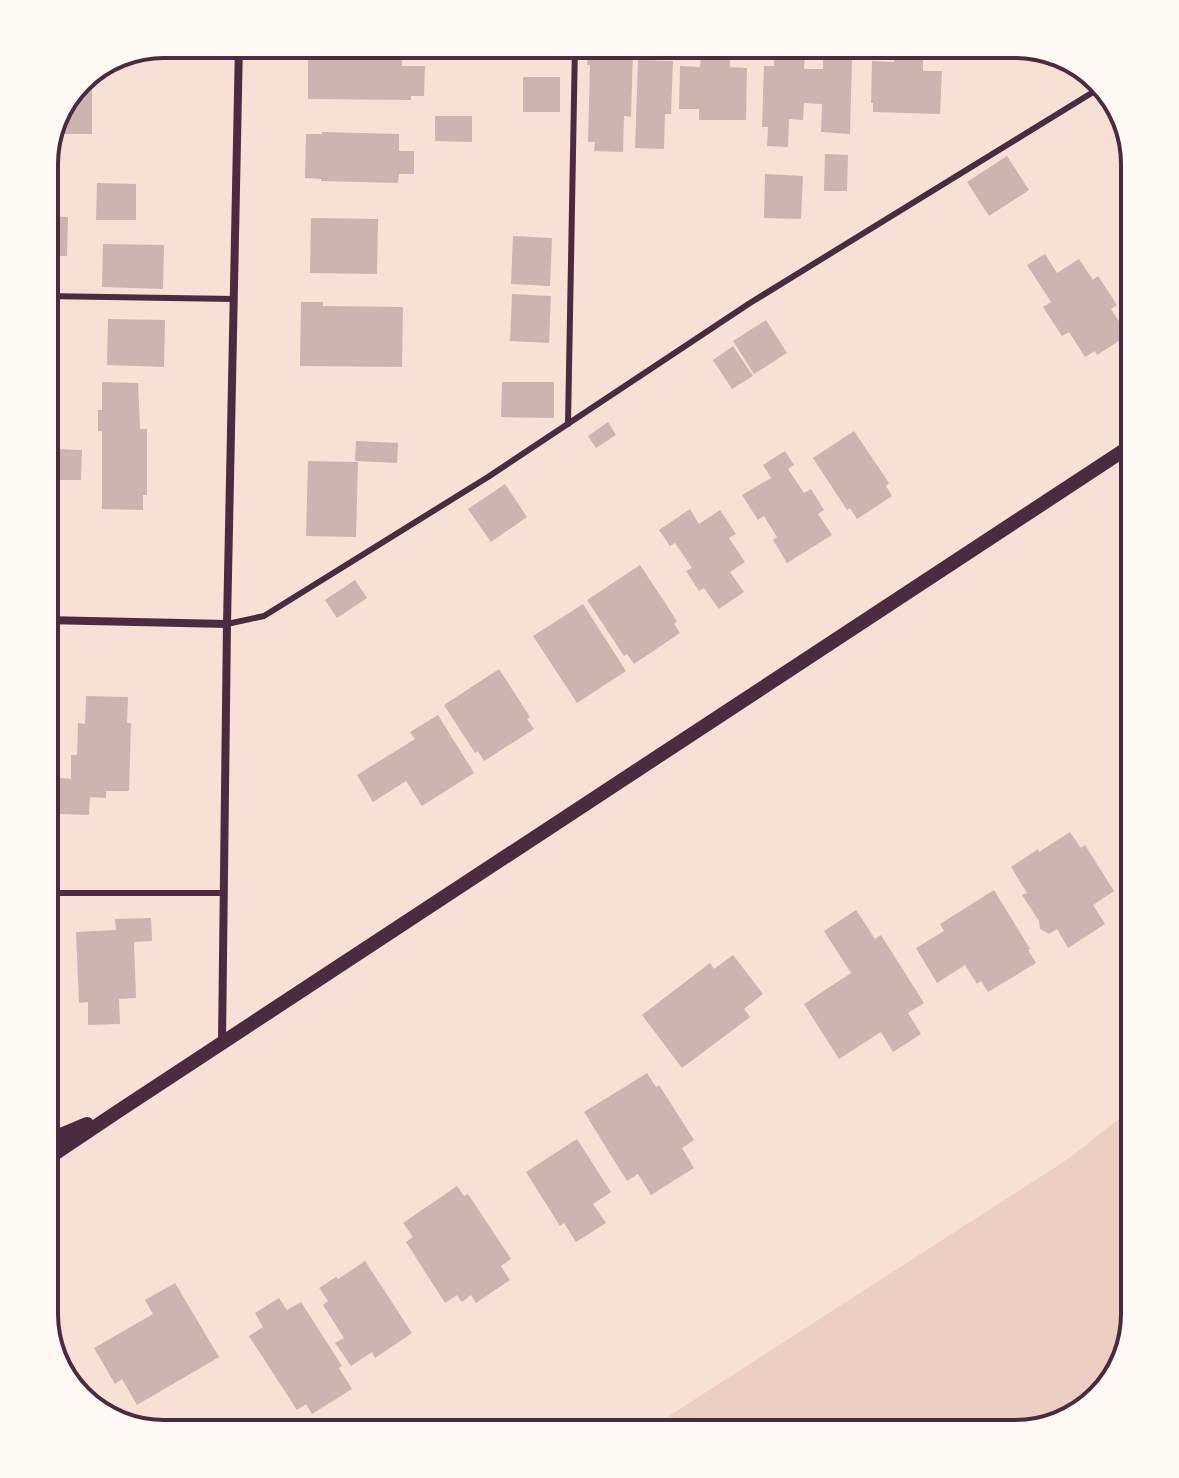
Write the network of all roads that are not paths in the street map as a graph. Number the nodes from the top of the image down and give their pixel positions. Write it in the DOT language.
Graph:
graph roads {
  1 [pos="239,58"];
  2 [pos="575,58"];
  3 [pos="1093,92"];
  4 [pos="58,296"];
  5 [pos="234,299"];
  6 [pos="568,424"];
  7 [pos="1121,452"];
  8 [pos="58,620"];
  9 [pos="227,624"];
  10 [pos="58,893"];
  11 [pos="224,893"];
  12 [pos="222,1043"];
  13 [pos="117,1112"];
  14 [pos="58,1136"];
  15 [pos="58,1152"];
  1 -- 5 [label="street"];
  2 -- 6 [label="lane"];
  3 -- 6 [label="lane"];
  4 -- 5 [label="lane"];
  5 -- 9 [label="street"];
  6 -- 9 [label="lane"];
  7 -- 12 [label="street"];
  8 -- 9 [label="street"];
  9 -- 11 [label="street"];
  10 -- 11 [label="lane"];
  11 -- 12 [label="street"];
  12 -- 13 [label="street"];
  13 -- 14 [label="street"];
  13 -- 15 [label="street"];
}
